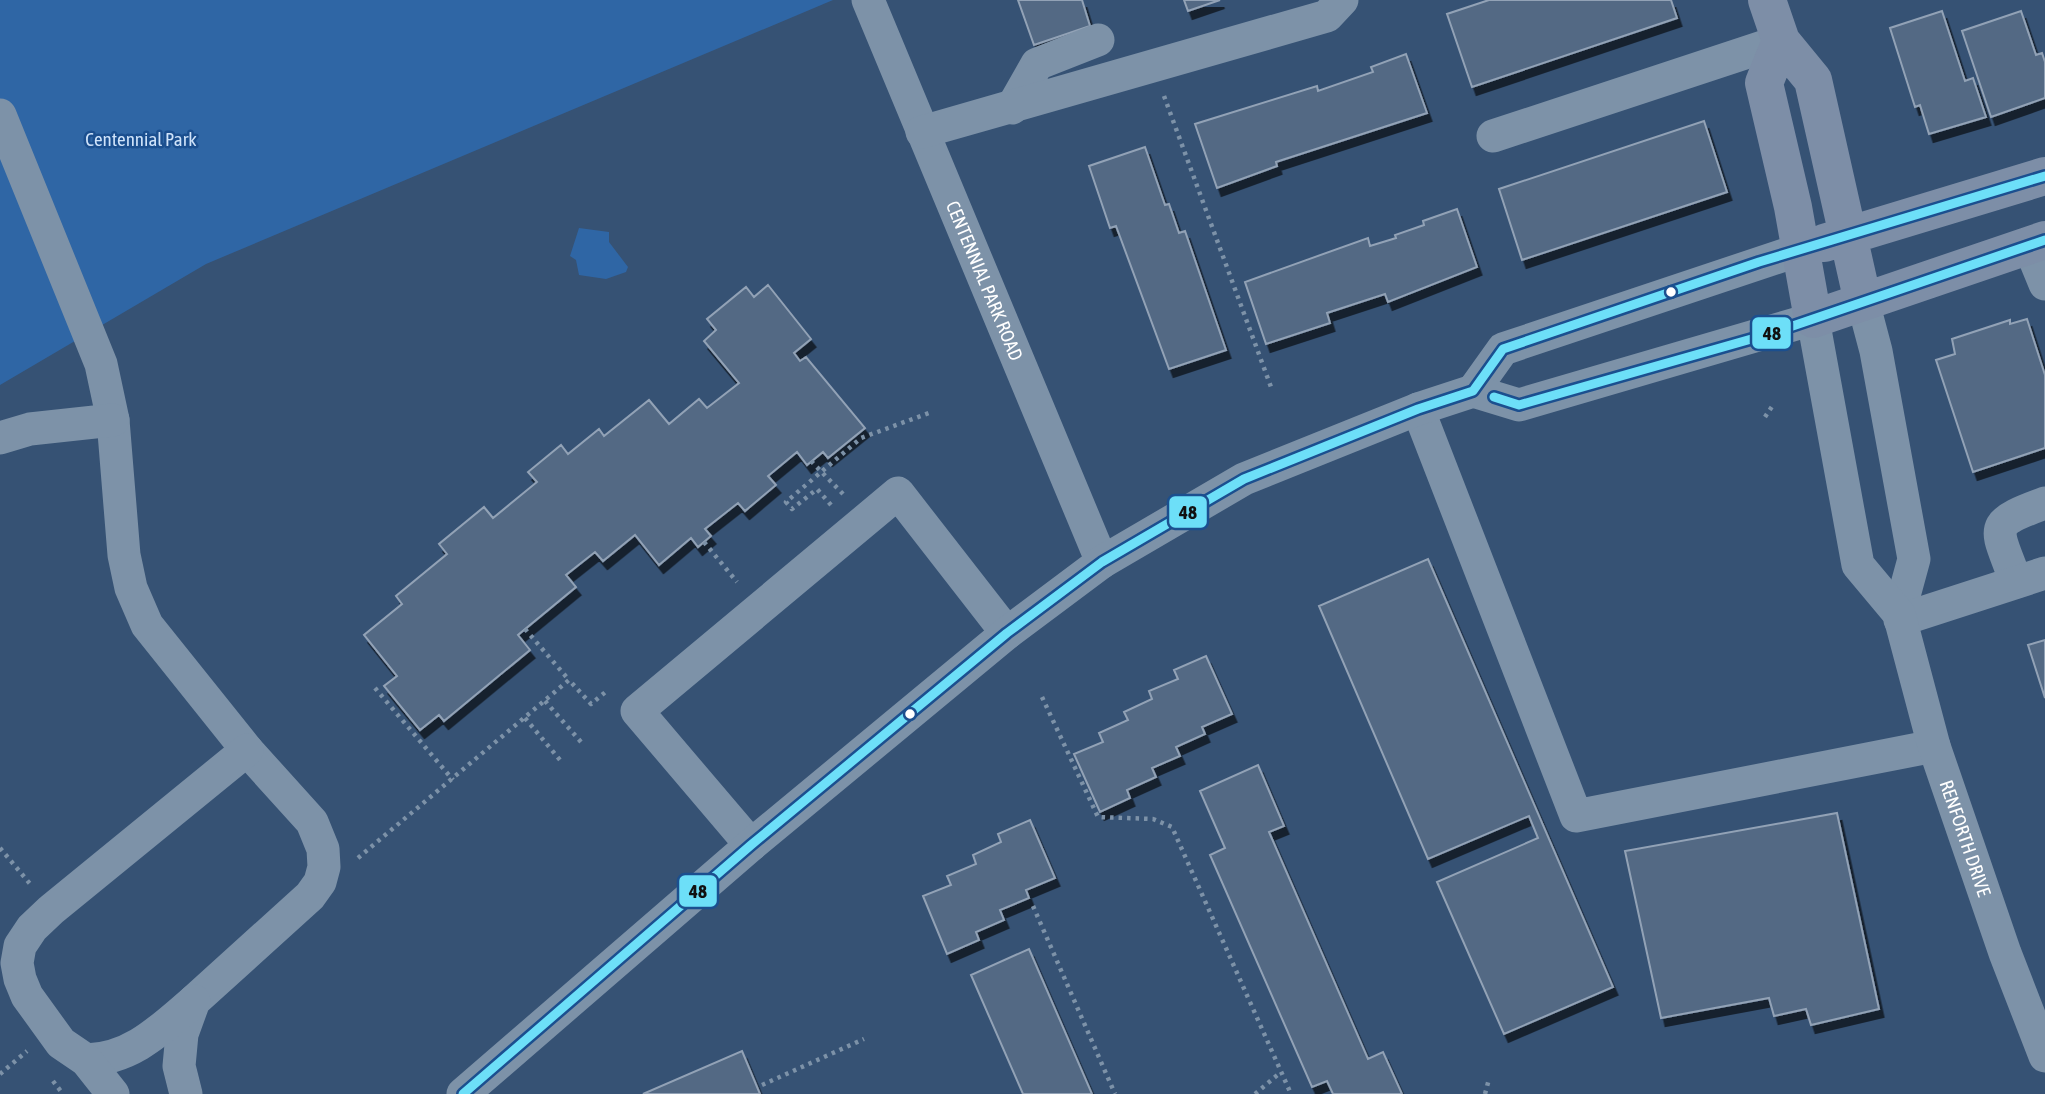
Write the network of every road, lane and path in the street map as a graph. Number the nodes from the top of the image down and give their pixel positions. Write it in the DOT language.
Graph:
graph roads {
  1 [pos="868,0"];
  2 [pos="1342,0"];
  3 [pos="1767,0"];
  4 [pos="1098,40"];
  5 [pos="1781,41"];
  6 [pos="1153,67"];
  7 [pos="1012,108"];
  8 [pos="0,115"];
  9 [pos="922,132"];
  10 [pos="1493,136"];
  11 [pos="2045,176"];
  12 [pos="1849,236"];
  13 [pos="2037,243"];
  14 [pos="1802,249"];
  15 [pos="2045,284"];
  16 [pos="1863,302"];
  17 [pos="1813,319"];
  18 [pos="1271,387"];
  19 [pos="1473,391"];
  20 [pos="1773,405"];
  21 [pos="1418,409"];
  22 [pos="929,412"];
  23 [pos="1765,417"];
  24 [pos="113,420"];
  25 [pos="0,438"];
  26 [pos="811,461"];
  27 [pos="821,472"];
  28 [pos="2045,503"];
  29 [pos="831,505"];
  30 [pos="820,514"];
  31 [pos="704,542"];
  32 [pos="1102,562"];
  33 [pos="747,573"];
  34 [pos="2030,577"];
  35 [pos="737,582"];
  36 [pos="726,590"];
  37 [pos="760,608"];
  38 [pos="1899,617"];
  39 [pos="525,629"];
  40 [pos="1007,633"];
  41 [pos="569,680"];
  42 [pos="611,687"];
  43 [pos="375,688"];
  44 [pos="1042,697"];
  45 [pos="545,701"];
  46 [pos="524,719"];
  47 [pos="581,742"];
  48 [pos="1934,746"];
  49 [pos="247,750"];
  50 [pos="560,760"];
  51 [pos="453,780"];
  52 [pos="751,845"];
  53 [pos="0,848"];
  54 [pos="360,858"];
  55 [pos="33,888"];
  56 [pos="1033,906"];
  57 [pos="194,1001"];
  58 [pos="864,1039"];
  59 [pos="2045,1056"];
  60 [pos="34,1059"];
  61 [pos="86,1060"];
  62 [pos="1280,1072"];
  63 [pos="0,1074"];
  64 [pos="49,1077"];
  65 [pos="1489,1079"];
  66 [pos="762,1085"];
  67 [pos="63,1094"];
  68 [pos="113,1094"];
  69 [pos="186,1094"];
  70 [pos="463,1094"];
  71 [pos="1115,1094"];
  72 [pos="1255,1094"];
  73 [pos="1291,1094"];
  74 [pos="1485,1094"];
  1 -- 9 [label="street, CENTENNIAL PARK ROAD"];
  2 -- 6 [label="street"];
  3 -- 5 [label="main road"];
  4 -- 7 [label="street"];
  5 -- 10 [label="street"];
  5 -- 12 [label="main road"];
  5 -- 14 [label="main road, RENFORTH DRIVE"];
  6 -- 7 [label="street"];
  6 -- 18 [label="path"];
  7 -- 9 [label="street"];
  8 -- 24 [label="street"];
  9 -- 32 [label="street, CENTENNIAL PARK ROAD"];
  11 -- 12 [label="main road"];
  12 -- 14 [label="main road"];
  12 -- 16 [label="main road"];
  13 -- 15 [label="street"];
  13 -- 16 [label="main road"];
  14 -- 17 [label="main road, RENFORTH DRIVE"];
  14 -- 19 [label="street"];
  16 -- 17 [label="main road"];
  16 -- 38 [label="street"];
  17 -- 19 [label="street"];
  17 -- 38 [label="street, RENFORTH DRIVE"];
  19 -- 21 [label="street"];
  20 -- 23 [label="path"];
  21 -- 32 [label="street"];
  21 -- 48 [label="street"];
  22 -- 27 [label="path"];
  24 -- 25 [label="street"];
  24 -- 49 [label="street"];
  26 -- 27 [label="path"];
  27 -- 29 [label="path"];
  27 -- 29 [label="path"];
  28 -- 34 [label="street"];
  29 -- 30 [label="path"];
  31 -- 35 [label="path"];
  32 -- 40 [label="street"];
  33 -- 35 [label="path"];
  34 -- 38 [label="street"];
  35 -- 36 [label="path"];
  35 -- 37 [label="path"];
  37 -- 40 [label="street"];
  37 -- 52 [label="street"];
  38 -- 48 [label="street, RENFORTH DRIVE"];
  39 -- 41 [label="path"];
  40 -- 52 [label="street"];
  41 -- 42 [label="path"];
  41 -- 45 [label="path"];
  43 -- 51 [label="path"];
  44 -- 62 [label="path"];
  45 -- 46 [label="path"];
  45 -- 47 [label="path"];
  46 -- 50 [label="path"];
  46 -- 51 [label="path"];
  48 -- 59 [label="street, RENFORTH DRIVE"];
  49 -- 57 [label="street"];
  49 -- 61 [label="street"];
  51 -- 54 [label="path"];
  52 -- 70 [label="street"];
  53 -- 55 [label="path"];
  56 -- 71 [label="path"];
  57 -- 61 [label="street"];
  57 -- 69 [label="street"];
  58 -- 66 [label="path"];
  60 -- 63 [label="path"];
  61 -- 68 [label="street"];
  62 -- 72 [label="path"];
  62 -- 73 [label="path"];
  64 -- 67 [label="path"];
  65 -- 74 [label="path"];
}
